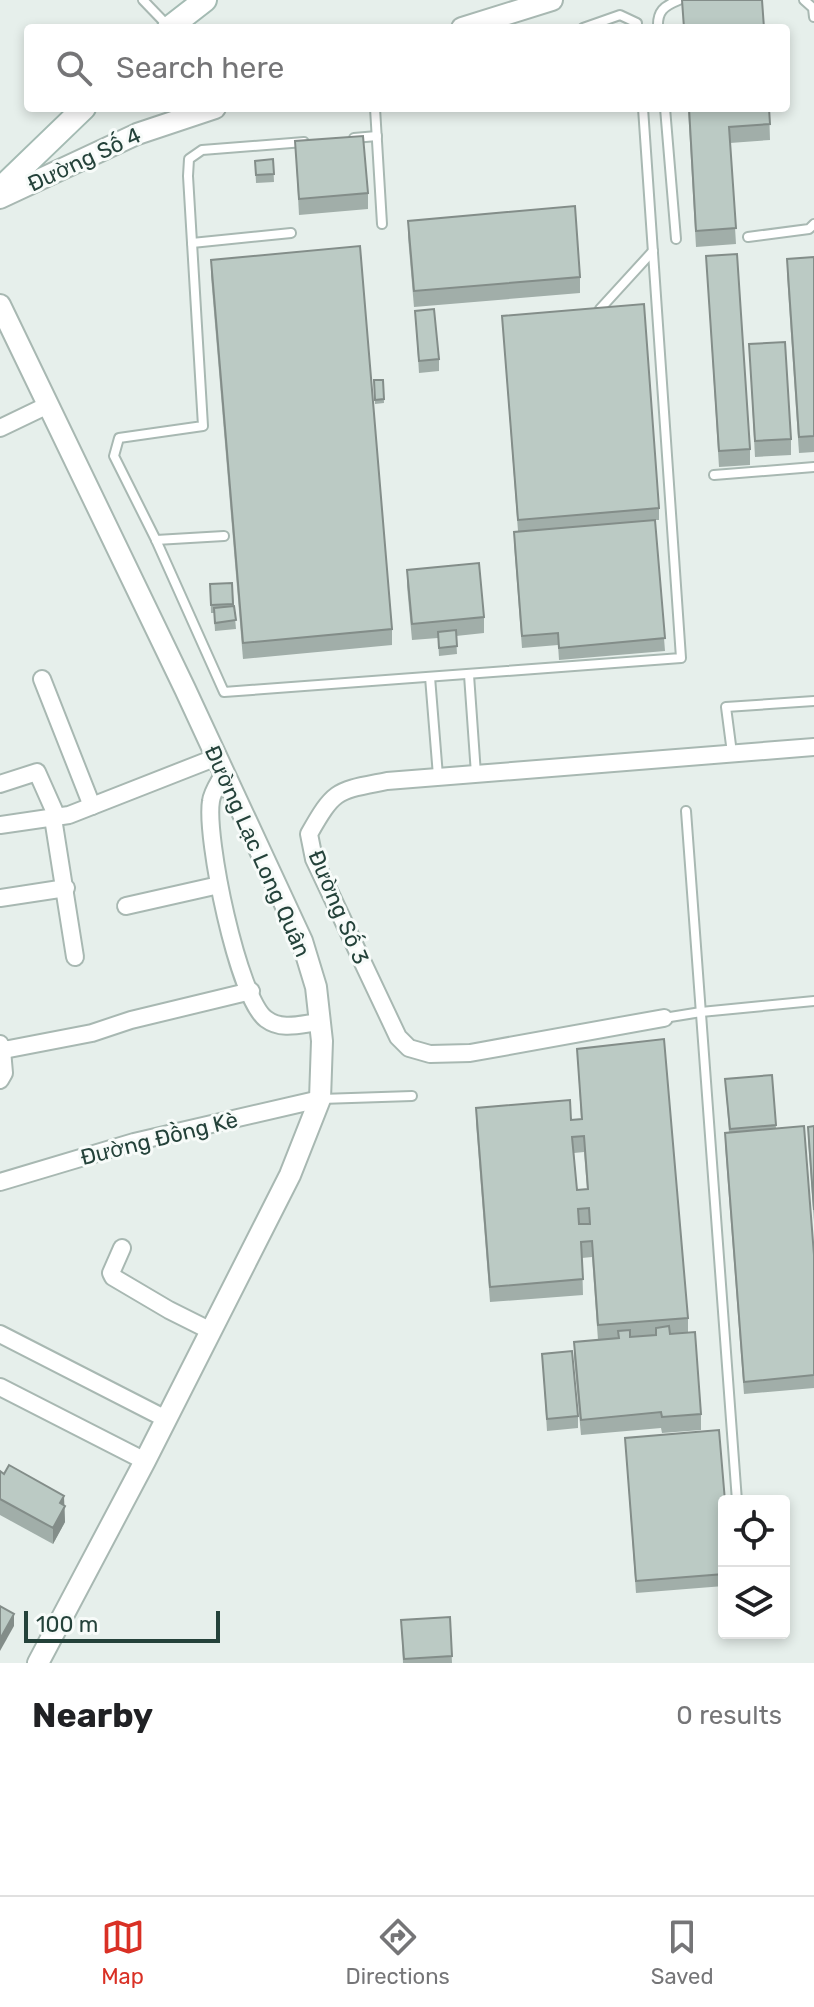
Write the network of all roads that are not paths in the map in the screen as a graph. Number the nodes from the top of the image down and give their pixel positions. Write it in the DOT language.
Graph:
graph roads {
  1 [pos="143,0"];
  2 [pos="205,0"];
  3 [pos="552,0"];
  4 [pos="677,0"];
  5 [pos="804,0"];
  6 [pos="814,17"];
  7 [pos="166,24"];
  8 [pos="175,24"];
  9 [pos="475,24"];
  10 [pos="594,24"];
  11 [pos="637,24"];
  12 [pos="658,24"];
  13 [pos="80,112"];
  14 [pos="203,112"];
  15 [pos="375,112"];
  16 [pos="643,112"];
  17 [pos="665,112"];
  18 [pos="377,136"];
  19 [pos="345,139"];
  20 [pos="313,141"];
  21 [pos="0,189"];
  22 [pos="0,198"];
  23 [pos="382,224"];
  24 [pos="814,224"];
  25 [pos="291,233"];
  26 [pos="748,237"];
  27 [pos="676,239"];
  28 [pos="192,243"];
  29 [pos="653,251"];
  30 [pos="0,305"];
  31 [pos="600,309"];
  32 [pos="48,405"];
  33 [pos="0,428"];
  34 [pos="814,467"];
  35 [pos="714,475"];
  36 [pos="224,536"];
  37 [pos="156,540"];
  38 [pos="469,675"];
  39 [pos="430,677"];
  40 [pos="42,679"];
  41 [pos="814,701"];
  42 [pos="814,747"];
  43 [pos="732,753"];
  44 [pos="220,765"];
  45 [pos="476,774"];
  46 [pos="438,776"];
  47 [pos="0,784"];
  48 [pos="92,806"];
  49 [pos="686,811"];
  50 [pos="55,818"];
  51 [pos="0,825"];
  52 [pos="219,885"];
  53 [pos="66,888"];
  54 [pos="0,898"];
  55 [pos="126,906"];
  56 [pos="75,957"];
  57 [pos="251,991"];
  58 [pos="814,1001"];
  59 [pos="701,1012"];
  60 [pos="664,1018"];
  61 [pos="320,1022"];
  62 [pos="5,1047"];
  63 [pos="0,1080"];
  64 [pos="412,1096"];
  65 [pos="320,1099"];
  66 [pos="0,1182"];
  67 [pos="122,1248"];
  68 [pos="211,1331"];
  69 [pos="0,1334"];
  70 [pos="0,1387"];
  71 [pos="166,1419"];
  72 [pos="145,1461"];
  73 [pos="737,1495"];
  74 [pos="38,1663"];
  1 -- 7 [label="lane"];
  2 -- 8 [label="main road"];
  3 -- 9 [label="street"];
  4 -- 12 [label="lane"];
  5 -- 6 [label="lane"];
  10 -- 11 [label="lane"];
  13 -- 21 [label="main road"];
  14 -- 22 [label="street, Đường Số 4"];
  15 -- 18 [label="lane"];
  16 -- 29 [label="lane"];
  17 -- 27 [label="lane"];
  18 -- 19 [label="lane"];
  18 -- 23 [label="lane"];
  20 -- 28 [label="lane"];
  24 -- 26 [label="lane"];
  25 -- 28 [label="lane"];
  28 -- 37 [label="lane"];
  29 -- 31 [label="lane"];
  29 -- 38 [label="lane"];
  30 -- 32 [label="street, Đường Lạc Long Quân"];
  32 -- 33 [label="street"];
  32 -- 44 [label="street, Đường Lạc Long Quân"];
  34 -- 35 [label="lane"];
  36 -- 37 [label="lane"];
  37 -- 39 [label="lane"];
  38 -- 39 [label="lane"];
  38 -- 45 [label="lane"];
  39 -- 46 [label="lane"];
  40 -- 48 [label="street"];
  41 -- 43 [label="lane"];
  42 -- 43 [label="street, Đường Số 3"];
  43 -- 45 [label="street, Đường Số 3"];
  44 -- 48 [label="street"];
  44 -- 52 [label="street"];
  44 -- 61 [label="street, Đường Lạc Long Quân"];
  45 -- 46 [label="street, Đường Số 3"];
  46 -- 60 [label="street, Đường Số 3"];
  47 -- 50 [label="street"];
  48 -- 50 [label="street"];
  49 -- 59 [label="lane"];
  50 -- 51 [label="street"];
  50 -- 53 [label="street"];
  52 -- 55 [label="street"];
  52 -- 57 [label="street"];
  53 -- 54 [label="street"];
  53 -- 56 [label="street"];
  57 -- 61 [label="street"];
  57 -- 62 [label="street"];
  58 -- 59 [label="lane"];
  59 -- 60 [label="lane"];
  59 -- 73 [label="lane"];
  61 -- 65 [label="street, Đường Lạc Long Quân"];
  62 -- 63 [label="street"];
  64 -- 65 [label="lane"];
  65 -- 66 [label="street, Đường Đồng Kè"];
  65 -- 68 [label="street, Đường Lạc Long Quân"];
  67 -- 68 [label="street"];
  68 -- 71 [label="street, Đường Lạc Long Quân"];
  69 -- 71 [label="street"];
  70 -- 72 [label="street"];
  71 -- 72 [label="street, Đường Lạc Long Quân"];
  72 -- 74 [label="street, Đường Lạc Long Quân"];
}
